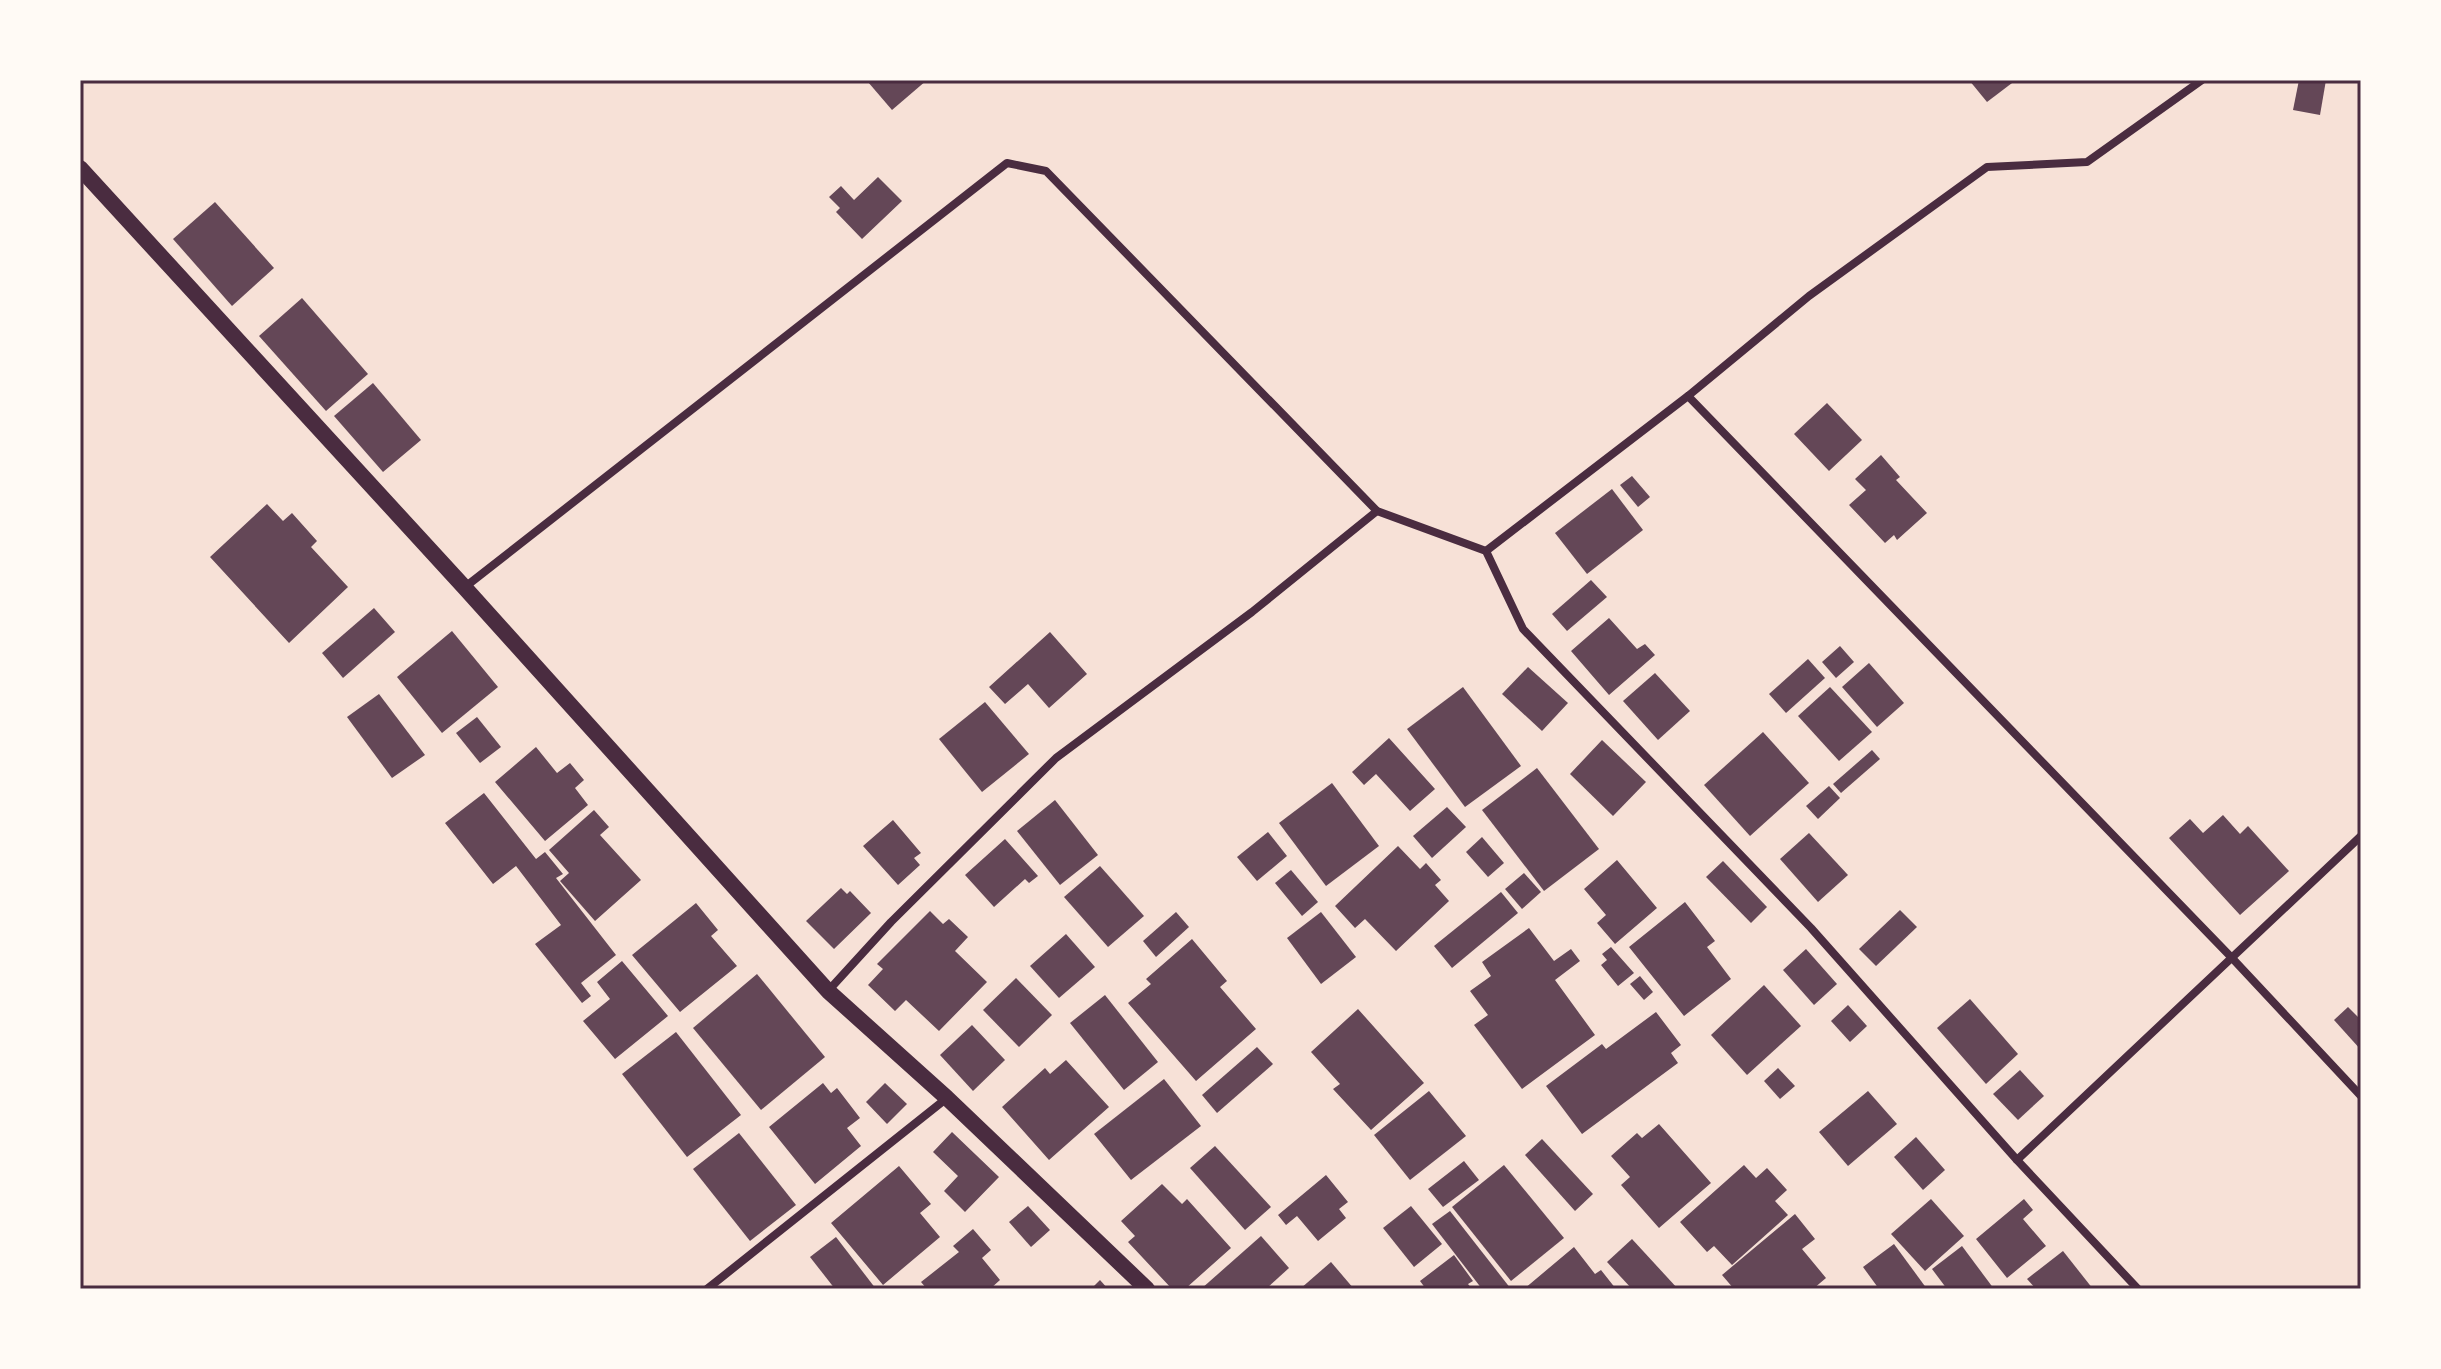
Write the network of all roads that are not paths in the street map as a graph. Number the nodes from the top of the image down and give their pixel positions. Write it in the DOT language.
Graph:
graph roads {
  1 [pos="2202,80"];
  2 [pos="80,168"];
  3 [pos="1688,396"];
  4 [pos="1377,511"];
  5 [pos="1486,551"];
  6 [pos="465,588"];
  7 [pos="2361,836"];
  8 [pos="2232,958"];
  9 [pos="828,991"];
  10 [pos="2361,1096"];
  11 [pos="947,1098"];
  12 [pos="2017,1160"];
  13 [pos="707,1289"];
  14 [pos="1147,1289"];
  15 [pos="2138,1289"];
  1 -- 3 [label="street"];
  2 -- 6 [label="main road"];
  3 -- 5 [label="street"];
  3 -- 8 [label="street"];
  4 -- 5 [label="street"];
  4 -- 6 [label="street"];
  4 -- 9 [label="street"];
  5 -- 12 [label="street"];
  6 -- 9 [label="main road"];
  7 -- 8 [label="street"];
  8 -- 10 [label="street"];
  8 -- 12 [label="street"];
  9 -- 11 [label="main road"];
  11 -- 13 [label="street"];
  11 -- 14 [label="main road"];
  12 -- 15 [label="street"];
}
